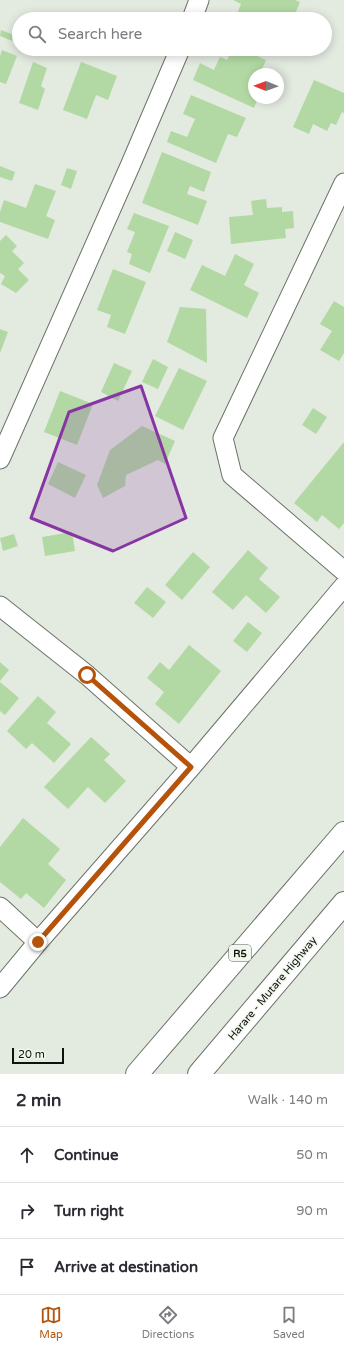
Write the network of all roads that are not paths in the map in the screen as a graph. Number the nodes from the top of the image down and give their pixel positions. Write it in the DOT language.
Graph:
graph roads {
  1 [pos="200,0"];
  2 [pos="195,12"];
  3 [pos="177,56"];
  4 [pos="344,183"];
  5 [pos="0,459"];
  6 [pos="344,571"];
  7 [pos="344,586"];
  8 [pos="0,606"];
  9 [pos="191,767"];
  10 [pos="344,833"];
  11 [pos="344,903"];
  12 [pos="0,908"];
  13 [pos="38,942"];
  14 [pos="0,988"];
  15 [pos="137,1074"];
  16 [pos="199,1074"];
  1 -- 2 [label="street"];
  3 -- 5 [label="street"];
  4 -- 6 [label="street"];
  7 -- 9 [label="street"];
  8 -- 9 [label="street"];
  9 -- 13 [label="street"];
  10 -- 15 [label="highway, R5"];
  11 -- 16 [label="highway, Harare - Mutare Highway"];
  12 -- 13 [label="street"];
  13 -- 14 [label="street"];
}
